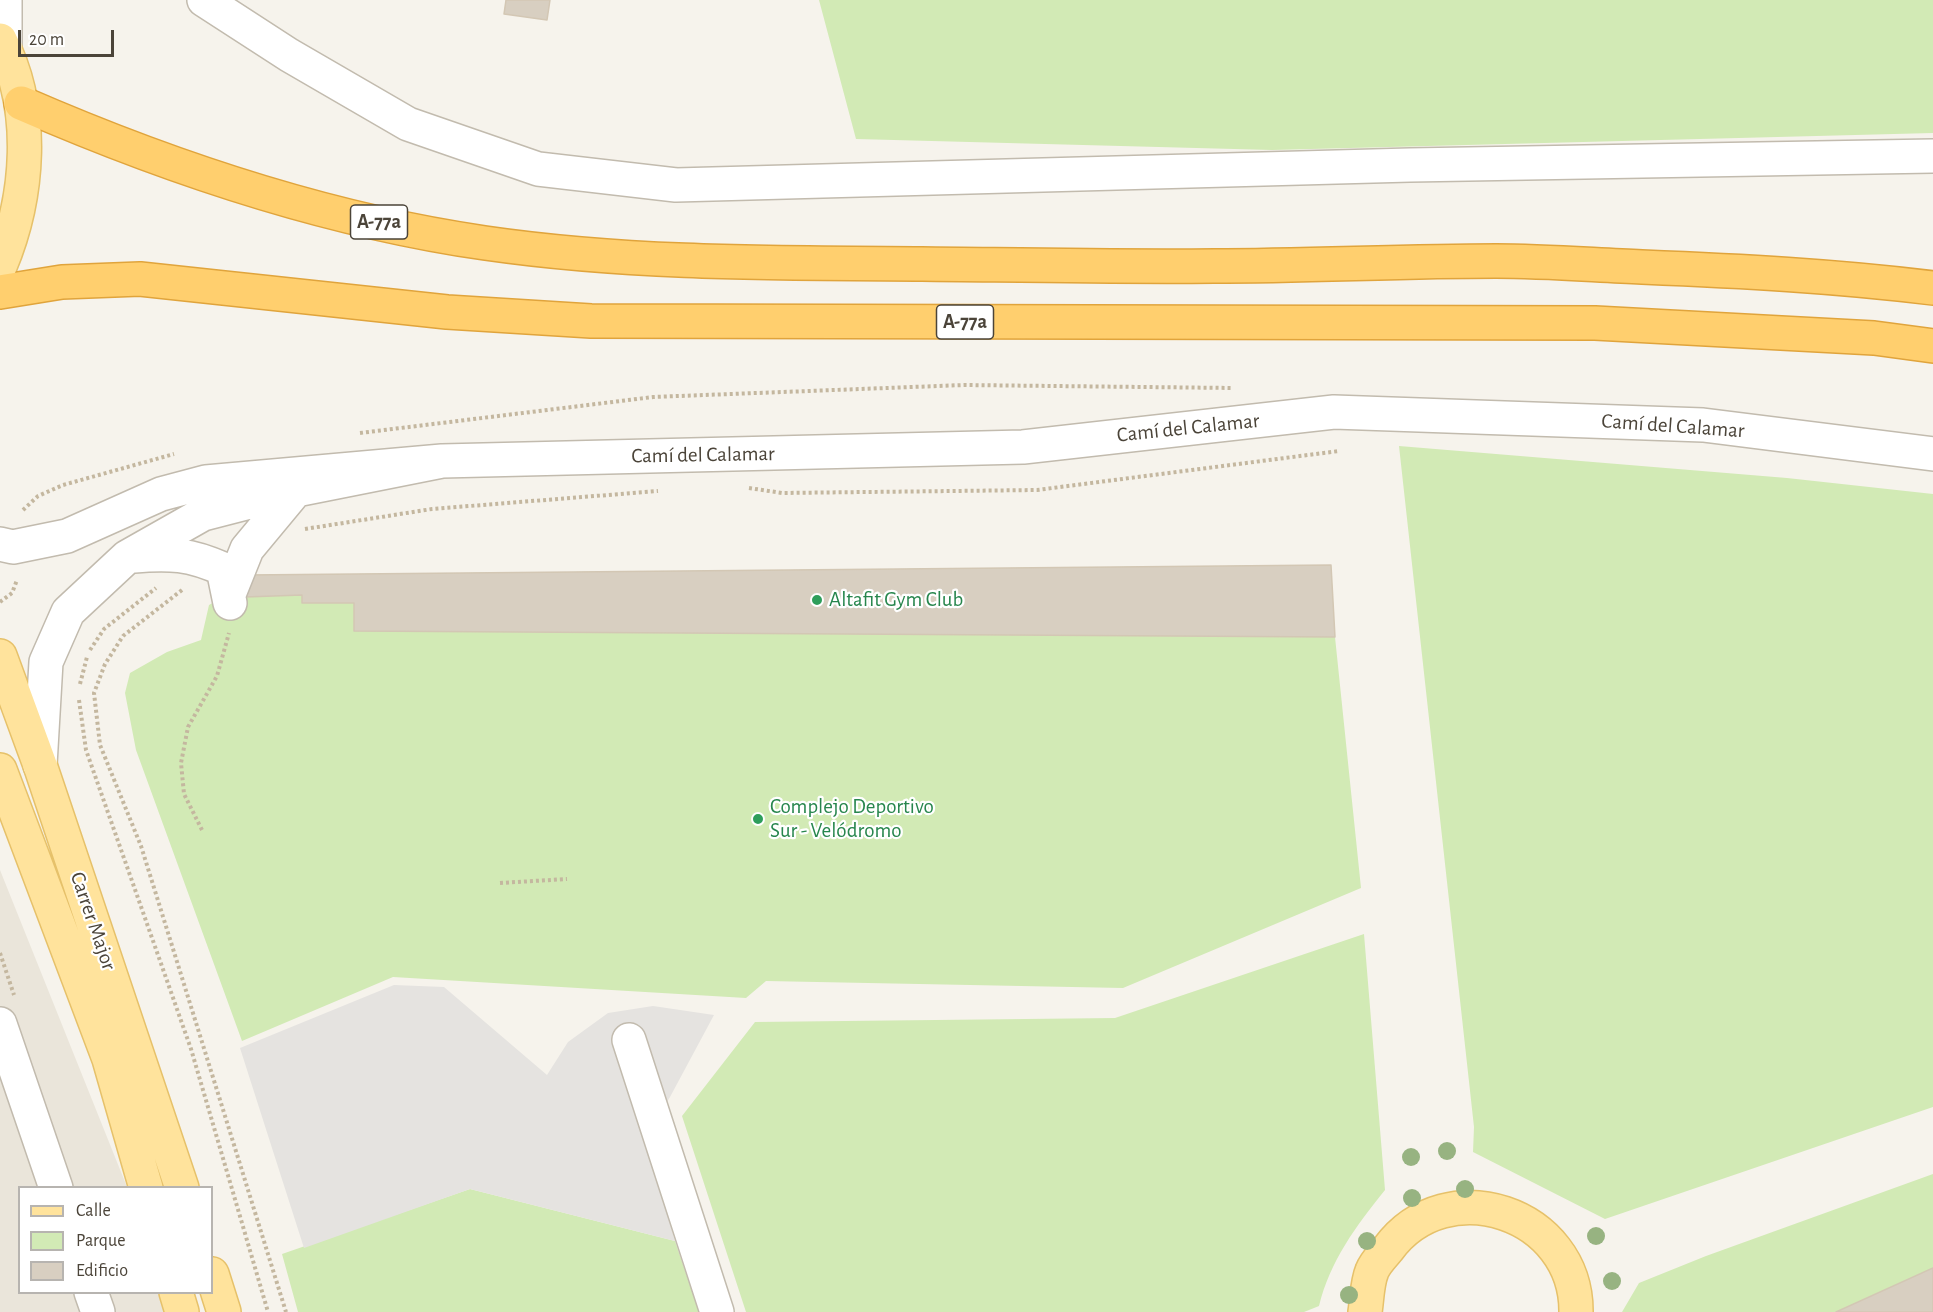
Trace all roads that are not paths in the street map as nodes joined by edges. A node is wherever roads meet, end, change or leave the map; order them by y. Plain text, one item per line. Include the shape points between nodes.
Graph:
1 (5, 0) edge
2 (204, 0) edge
3 (3, 45) edge
4 (21, 103) junction
5 (1933, 156) edge
6 (0, 266) edge
7 (1933, 288) edge
8 (0, 292) edge
9 (1933, 346) edge
10 (1933, 454) edge
11 (441, 461) junction
12 (296, 490) junction
13 (0, 544) edge
14 (127, 557) junction
15 (0, 657) edge
16 (40, 765) junction
17 (0, 770) edge
18 (0, 1024) edge
19 (629, 1040) dead end
20 (55, 1186) edge
21 (145, 1186) edge
22 (181, 1186) edge
23 (213, 1277) edge
24 (91, 1294) edge
25 (176, 1294) edge
26 (98, 1312) edge
27 (182, 1312) edge
28 (224, 1312) edge
29 (717, 1312) edge
30 (1365, 1312) edge
31 (1576, 1312) edge

1 - 3 street
2 - 5 street via 408,124 538,169 676,185 1410,165
3 - 4 main road
4 - 6 main road via 25,168 14,233
4 - 7 highway, A-77a via 80,129 281,198 483,243 572,253 684,262 845,264 1214,266 1498,261 1771,272
8 - 9 highway, A-77a via 62,282 140,279 447,312 591,321 1595,323 1874,338
10 - 11 street, Camí del Calamar via 1703,425 1334,412 1023,447
11 - 12 street
11 - 13 street via 206,482 161,494 68,536 13,547
12 - 14 street via 203,514
12 - 14 street via 247,549 227,589 200,559 171,553
14 - 16 street via 68,612 46,662
15 - 16 main road, Carrer Major
16 - 22 main road, Carrer Major
17 - 21 main road, Carrer Major via 109,1059
18 - 20 street
19 - 29 street
23 - 28 main road
24 - 26 street
25 - 27 main road
30 - 31 main road via 1372,1271 1400,1232 1443,1209 1480,1206 1514,1215 1555,1246 1571,1277

